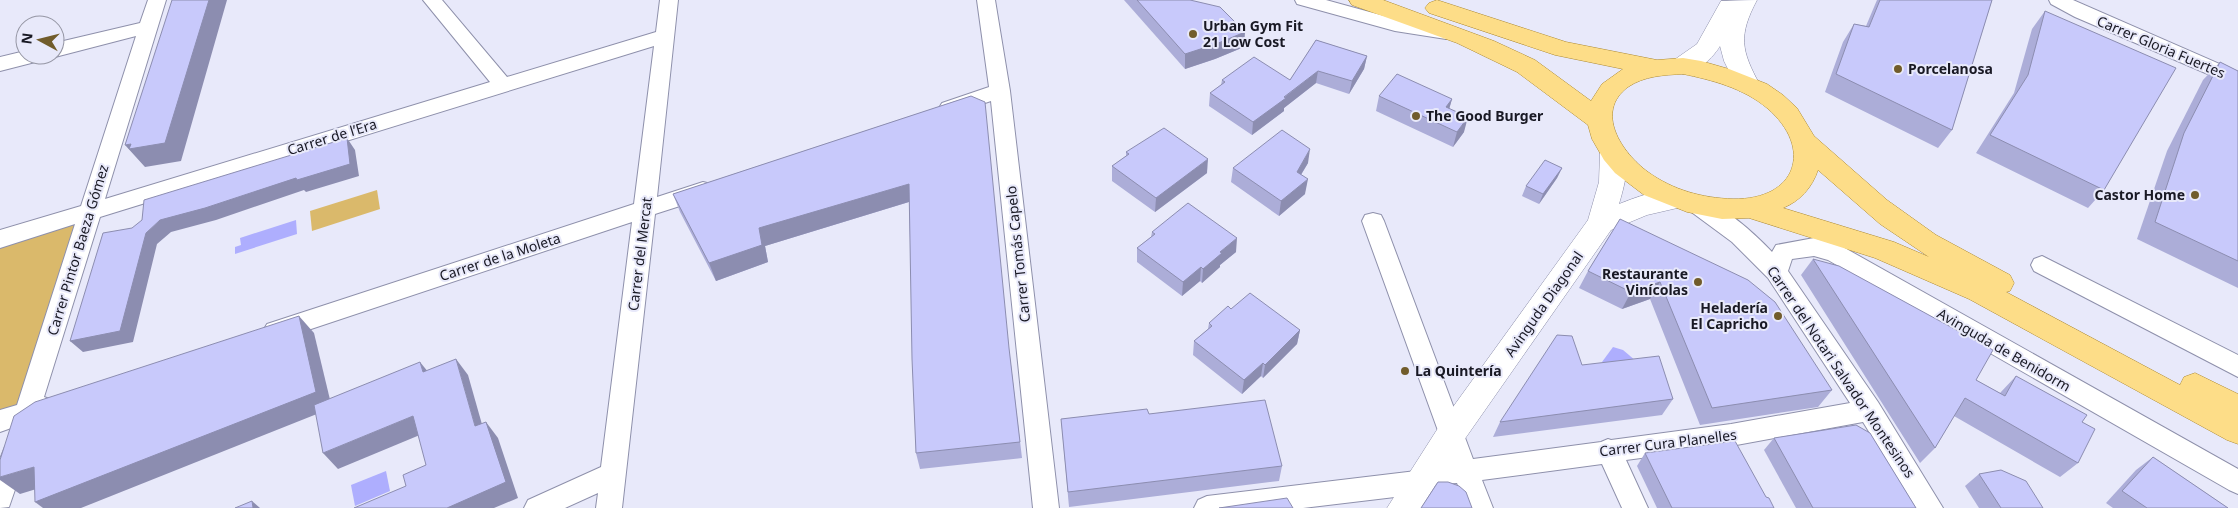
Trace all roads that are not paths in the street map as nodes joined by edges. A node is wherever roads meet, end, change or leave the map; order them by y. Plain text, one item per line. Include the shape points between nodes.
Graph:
1 (157, 0) edge
2 (432, 0) edge
3 (669, 0) edge
4 (986, 0) edge
5 (1304, 0) edge
6 (1360, 0) edge
7 (1409, 0) edge
8 (1732, 0) edge
9 (1746, 0) edge
10 (2058, 0) edge
11 (148, 27) junction
12 (665, 36) junction
13 (1462, 36) junction
14 (65, 48) edge
15 (15, 60) edge
16 (0, 64) edge
17 (1684, 66) junction
18 (1657, 67) junction
19 (2238, 80) edge
20 (503, 85) junction
21 (1748, 85) junction
22 (1000, 90) junction
23 (926, 115) edge
24 (1600, 121) junction
25 (1804, 142) junction
26 (1613, 153) junction
27 (720, 184) edge
28 (1688, 202) junction
29 (1749, 208) junction
30 (646, 209) junction
31 (90, 211) junction
32 (1373, 220) dead end
33 (1601, 223) junction
34 (0, 239) edge
35 (2042, 265) dead end
36 (1776, 272) junction
37 (252, 338) edge
38 (2238, 367) edge
39 (65, 400) edge
40 (2238, 409) edge
41 (1869, 410) junction
42 (27, 412) junction
43 (0, 421) edge
44 (2238, 431) edge
45 (1451, 434) junction
46 (1731, 435) junction
47 (1608, 450) junction
48 (1744, 459) edge
49 (1466, 471) junction
50 (614, 473) junction
51 (1424, 476) junction
52 (2238, 482) edge
53 (0, 499) edge
54 (537, 508) edge
55 (609, 508) edge
56 (1046, 508) edge
57 (1207, 508) edge
58 (1403, 508) edge
59 (1480, 508) edge
60 (1635, 508) edge
61 (1930, 508) edge

1 - 11 street, Carrer Pintor Baeza Gómez
2 - 20 street
3 - 12 street, Carrer del Mercat
4 - 22 street, Carrer Tomás Capelo
5 - 13 street via 1394,25
6 - 13 main road
7 - 18 main road via 1563,49
8 - 17 street via 1706,49
9 - 21 street via 1733,22 1730,44 1735,62
10 - 19 street, Carrer Gloria Fuertes
11 - 14 street
11 - 31 street, Carrer Pintor Baeza Gómez
12 - 20 street, Carrer de l’Era
12 - 30 street, Carrer del Mercat
13 - 24 main road via 1528,67
15 - 16 street
17 - 18 main road
17 - 21 main road via 1720,74
18 - 24 main road via 1637,72 1608,91 1601,105
20 - 31 street, Carrer de l’Era
21 - 25 main road via 1784,110
22 - 23 street
22 - 56 street, Carrer Tomás Capelo
24 - 26 main road
25 - 29 main road via 1805,172 1798,185 1769,204
25 - 40 main road via 1842,179 1904,228 1952,258
26 - 28 main road via 1640,179
26 - 33 street, Avinguda Diagonal via 1612,182
27 - 30 street, Carrer de la Moleta
28 - 29 main road via 1724,209
28 - 33 street via 1642,206
28 - 36 street, Carrer del Notari Salvador Montesinos via 1723,221
29 - 44 main road via 1884,250 1978,291
30 - 37 street, Carrer de la Moleta
30 - 50 street, Carrer del Mercat
31 - 34 street, Carrer de l’Era
31 - 42 street, Carrer Pintor Baeza Gómez
32 - 45 street
33 - 45 street, Avinguda Diagonal
35 - 38 street
36 - 41 street, Carrer del Notari Salvador Montesinos
36 - 52 street, Avinguda de Benidorm via 1784,251 1814,247 1835,254
39 - 42 street
41 - 46 street, Carrer Cura Planelles
41 - 61 street, Carrer del Notari Salvador Montesinos
42 - 43 street
42 - 53 street, Carrer Pintor Baeza Gómez
45 - 49 street
45 - 51 street, Avinguda Diagonal
46 - 47 street, Carrer Cura Planelles
46 - 48 street
47 - 49 street, Carrer Cura Planelles
47 - 60 street
49 - 51 street, Carrer Cura Planelles
49 - 59 street
50 - 54 street
50 - 55 street, Carrer del Mercat
51 - 57 street, Carrer Cura Planelles
51 - 58 street, Avinguda Diagonal

